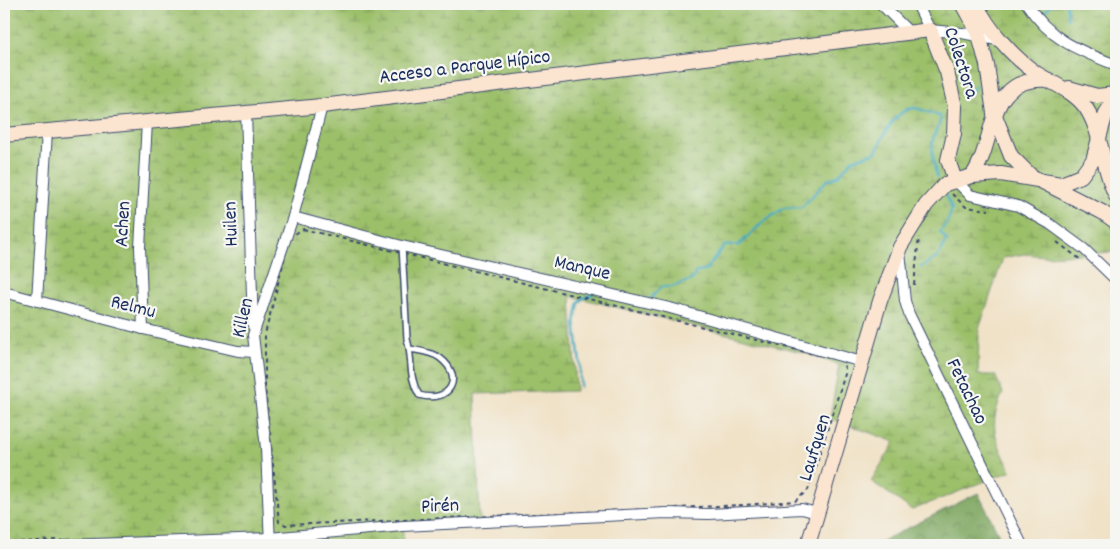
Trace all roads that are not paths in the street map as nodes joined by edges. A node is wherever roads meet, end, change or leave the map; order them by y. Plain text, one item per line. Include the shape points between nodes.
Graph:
1 (881, 4) edge
2 (917, 4) edge
3 (962, 4) edge
4 (976, 4) edge
5 (1027, 4) edge
6 (930, 30) junction
7 (910, 33) junction
8 (979, 38) junction
9 (1002, 41) junction
10 (1116, 65) edge
11 (1050, 80) junction
12 (1116, 96) edge
13 (322, 106) junction
14 (246, 112) junction
15 (994, 113) junction
16 (147, 122) junction
17 (48, 131) junction
18 (4, 135) edge
19 (1099, 144) junction
20 (972, 176) junction
21 (1044, 183) junction
22 (952, 186) junction
23 (1116, 196) edge
24 (293, 218) junction
25 (1116, 222) edge
26 (900, 247) junction
27 (402, 249) junction
28 (1112, 283) edge
29 (4, 292) edge
30 (37, 301) junction
31 (143, 329) junction
32 (253, 334) junction
33 (410, 349) junction
34 (254, 352) junction
35 (862, 362) junction
36 (817, 512) junction
37 (269, 542) edge
38 (64, 543) edge
39 (808, 545) edge
40 (1022, 545) edge

1 - 7 street
2 - 6 street, Colectora
3 - 8 street
4 - 9 street
5 - 10 street via 1056,38
6 - 7 street, Acceso a Parque Hípico
6 - 8 street
6 - 22 street, Colectora via 955,107 954,134 948,160
7 - 13 street, Acceso a Parque Hípico
8 - 9 street
8 - 15 street via 987,65
9 - 11 street via 1035,72
11 - 12 street via 1085,94
11 - 15 street via 1016,86 1007,93
11 - 19 street via 1086,108
12 - 19 street via 1106,113
13 - 14 street, Acceso a Parque Hípico
13 - 24 street, Killen
14 - 16 street, Acceso a Parque Hípico
14 - 32 street, Huilen
15 - 20 street via 982,160
15 - 21 street via 1011,156 1022,169
16 - 17 street, Acceso a Parque Hípico
16 - 31 street, Achen via 139,266
17 - 18 street, Acceso a Parque Hípico
17 - 30 street
19 - 21 street via 1082,176 1061,184
19 - 23 street
20 - 21 street via 1001,174
20 - 22 street
21 - 25 street
22 - 26 street, Laufquen via 945,184 936,192
22 - 28 street via 970,195 1018,206 1050,224 1084,249
24 - 27 street, Manque
24 - 32 street, Killen
26 - 35 street, Laufquen
26 - 40 street, Fetachao via 909,314
27 - 33 lane
27 - 35 street, Manque via 670,308
29 - 30 street, Relmu
30 - 31 street, Relmu
31 - 34 street, Relmu
32 - 34 street, Killen
33 - 33 lane via 411,378 419,395 435,396 449,391 451,376 441,359 431,353
34 - 37 street, Killen via 266,448
35 - 36 street, Laufquen
36 - 37 street, Pirén via 802,509 647,514 403,526
36 - 39 street, Laufquen
37 - 38 street, Pirén

